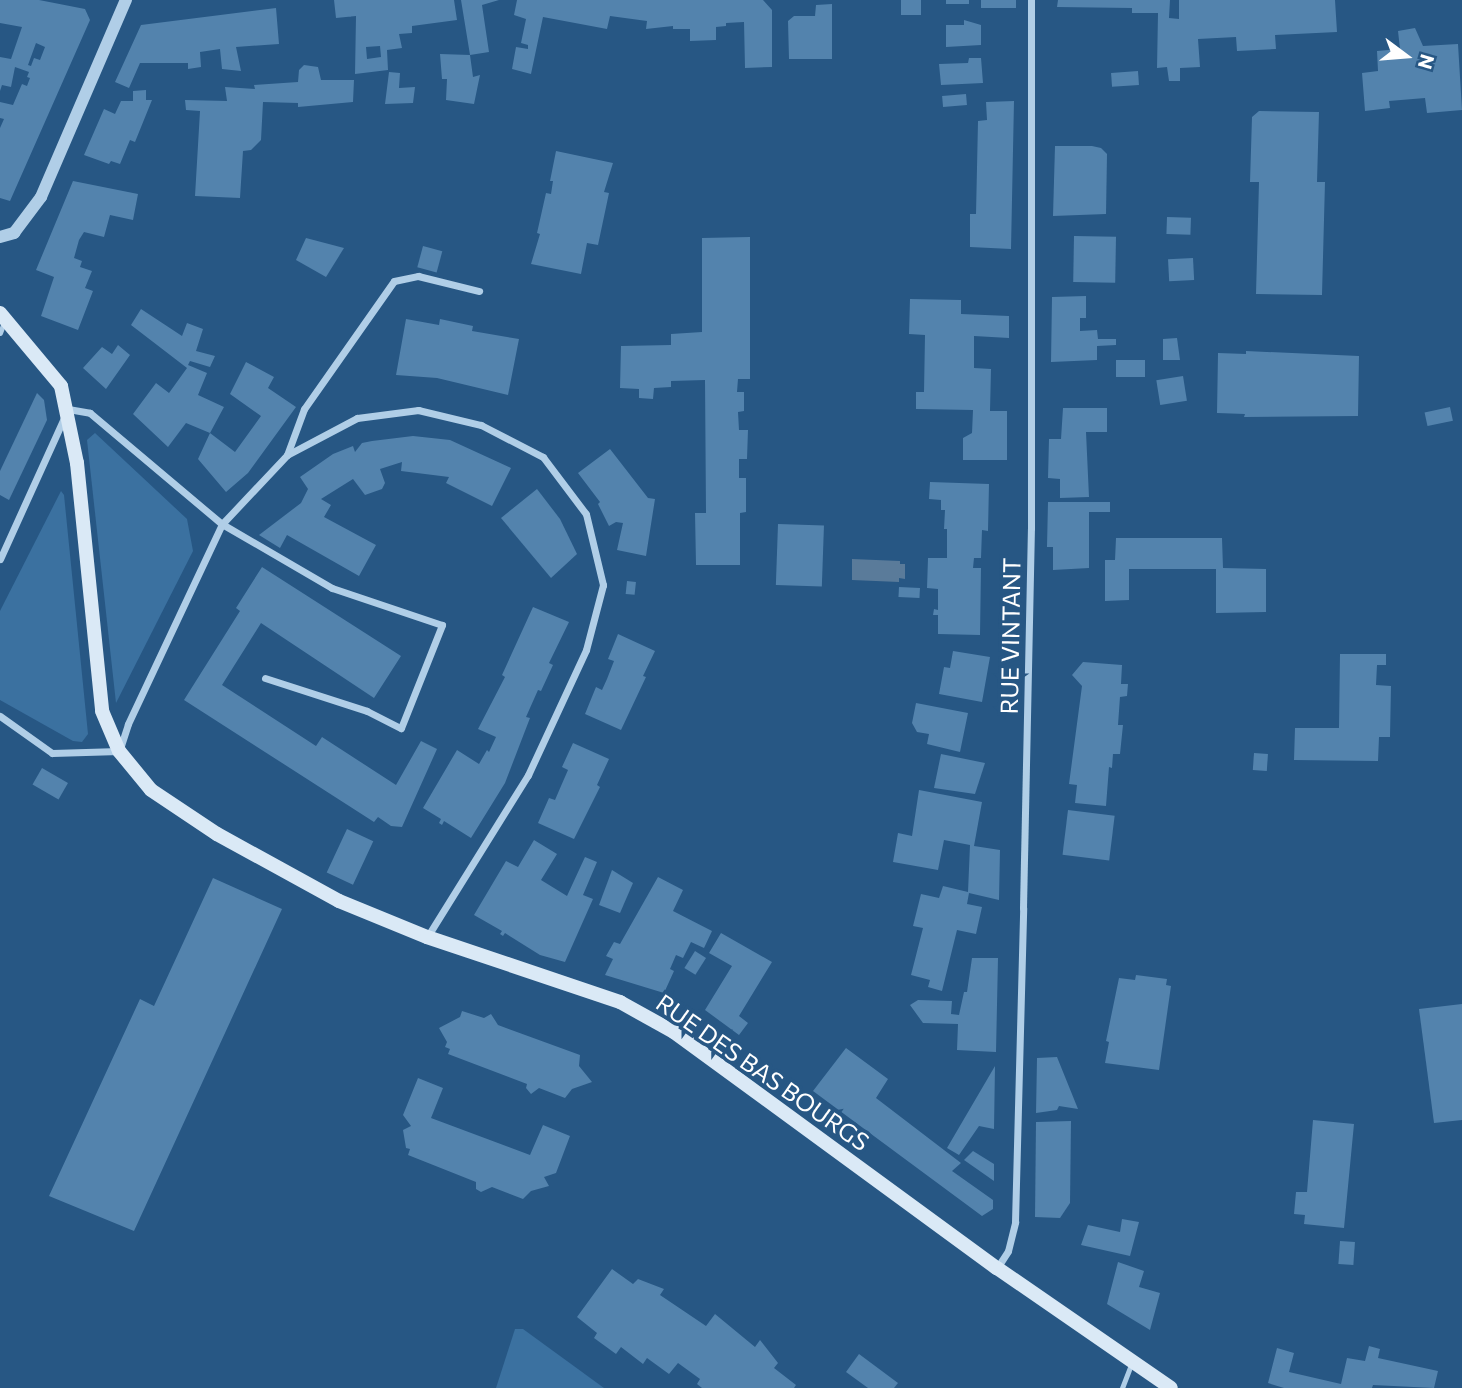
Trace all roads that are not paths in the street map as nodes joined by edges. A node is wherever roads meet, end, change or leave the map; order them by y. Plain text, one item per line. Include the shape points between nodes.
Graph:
1 (126, 0) edge
2 (1031, 0) edge
3 (0, 237) edge
4 (479, 290) dead end
5 (2, 322) edge
6 (68, 410) junction
7 (287, 456) junction
8 (222, 524) junction
9 (0, 559) edge
10 (265, 678) dead end
11 (0, 716) edge
12 (119, 751) junction
13 (427, 937) junction
14 (997, 1268) junction
15 (1132, 1362) junction
16 (1122, 1388) edge
17 (1171, 1388) edge

1 - 3 street via 41,197 14,233
2 - 14 street, RUE VINTANT via 1031,528 1015,1222 1008,1251
4 - 7 street via 418,276 394,281 304,409
5 - 6 main road, RUE DES BAS BOURGS via 61,386
6 - 8 street via 90,413
6 - 9 street
6 - 12 main road, RUE DES BAS BOURGS via 102,711
7 - 8 street
7 - 13 street via 357,418 418,410 481,425 543,457 586,514 603,585 586,650 527,775
8 - 10 street via 332,588 442,625 401,728 368,711
8 - 12 street
11 - 12 street via 52,753
12 - 13 main road, RUE DES BAS BOURGS via 151,790 183,814 339,901
13 - 14 main road, RUE DES BAS BOURGS via 620,1002 674,1032
14 - 15 main road, RUE DES BAS BOURGS
15 - 16 lane
15 - 17 main road, RUE DES BAS BOURGS

